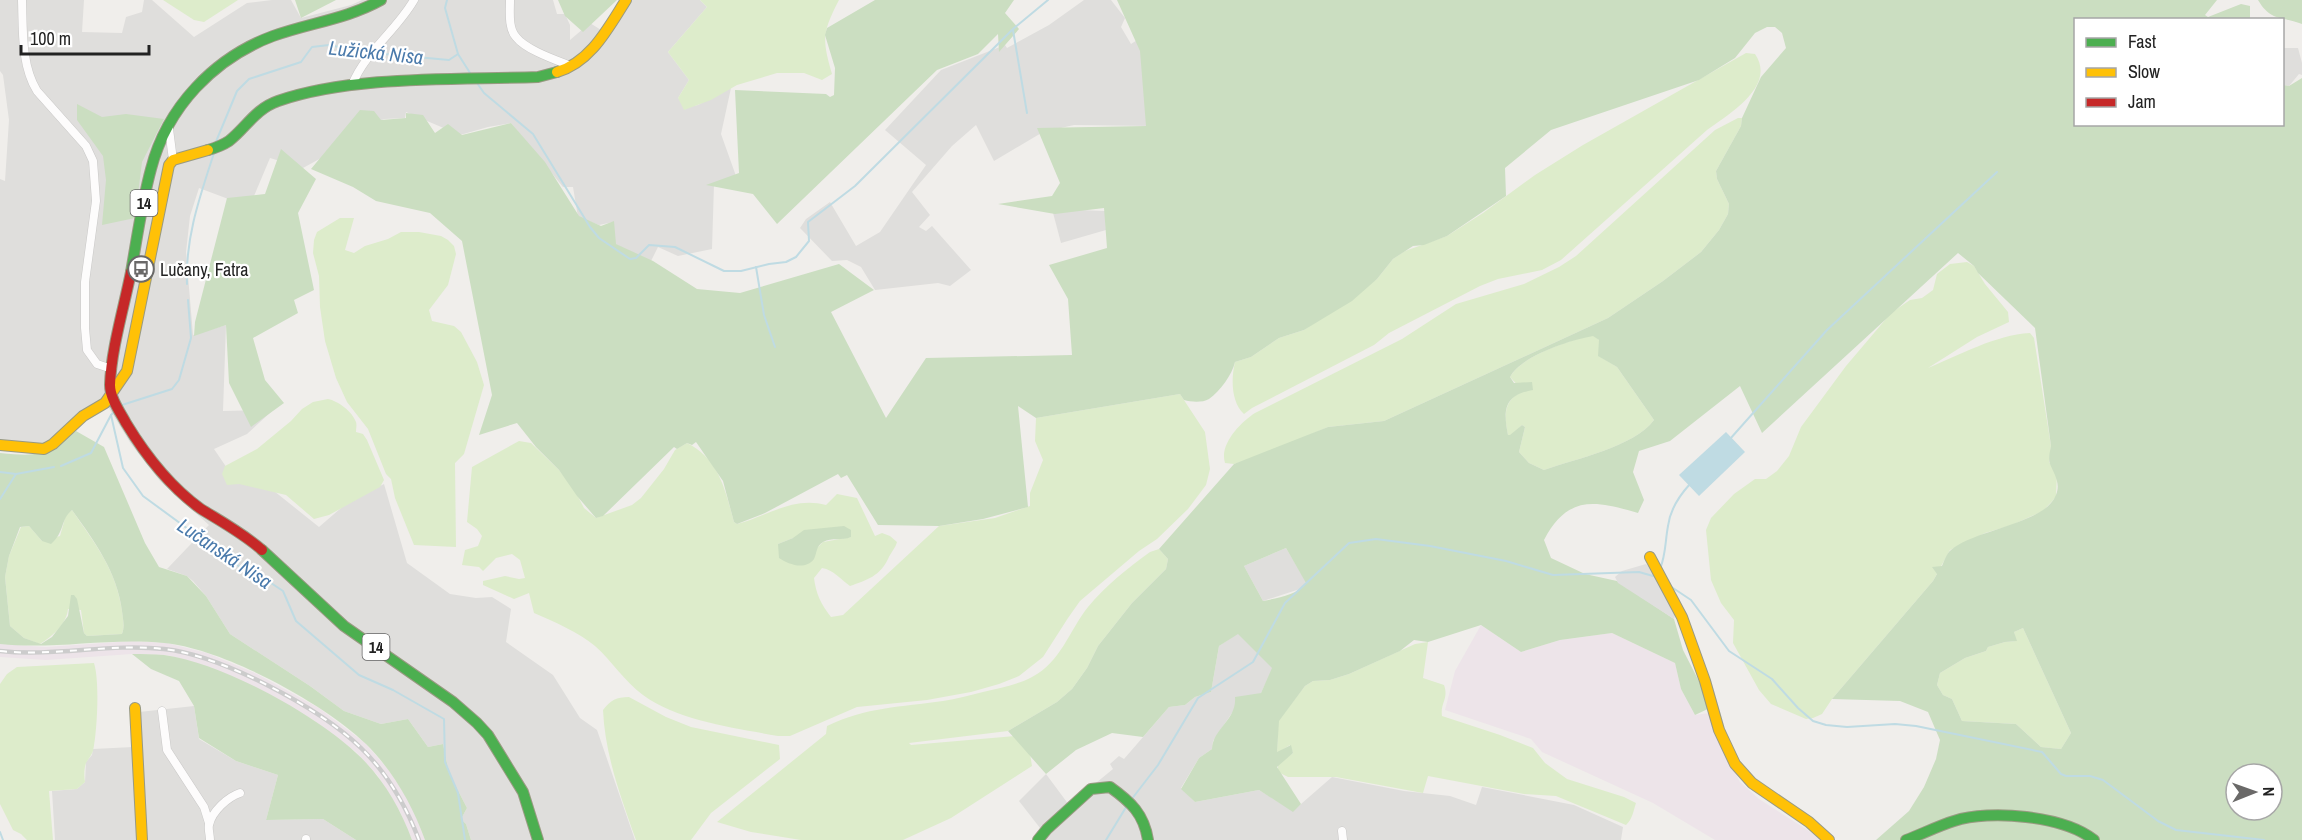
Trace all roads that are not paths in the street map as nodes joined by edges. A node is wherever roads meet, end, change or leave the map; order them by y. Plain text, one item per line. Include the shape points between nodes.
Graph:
1 (22, 0) edge
2 (381, 0) edge
3 (414, 0) edge
4 (510, 0) edge
5 (626, 0) edge
6 (571, 66) junction
7 (352, 85) junction
8 (168, 123) junction
9 (173, 160) junction
10 (125, 300) junction
11 (141, 302) junction
12 (112, 369) junction
13 (114, 401) junction
14 (0, 445) edge
15 (1650, 557) dead end
16 (135, 708) dead end
17 (162, 711) dead end
18 (240, 793) dead end
19 (209, 823) junction
20 (1342, 831) dead end
21 (142, 840) edge
22 (210, 840) edge
23 (538, 840) edge
24 (1038, 840) edge
25 (1148, 840) edge
26 (1343, 840) edge
27 (1829, 840) edge
28 (1906, 840) edge
29 (2094, 840) edge

1 - 12 street via 30,81 86,146 93,161 96,201 85,282 87,350 97,364
2 - 8 street, 14 via 359,11 280,34 239,53 197,83
3 - 7 street via 403,18 376,45
4 - 6 street via 511,27 516,37 536,51
5 - 6 street via 604,34 583,59
6 - 7 street via 537,77
7 - 9 street via 274,102 249,119 229,141
8 - 9 street
8 - 10 street, 14 via 151,168
9 - 11 street
10 - 11 street
10 - 12 street, 14
11 - 13 street via 127,371
12 - 13 street, 14
13 - 14 street via 83,416 54,444 44,448 28,450
13 - 23 street, 14 via 138,445 173,485 214,518 252,541 344,626 477,723 523,792
15 - 27 street via 1682,615 1728,753 1758,788 1812,823
16 - 21 street
17 - 19 street via 166,750 204,807
18 - 19 street via 231,796
19 - 22 street
20 - 26 street
24 - 25 street via 1091,789 1110,787 1130,800 1145,821
28 - 29 street via 1956,820 2007,815 2043,819 2084,832

